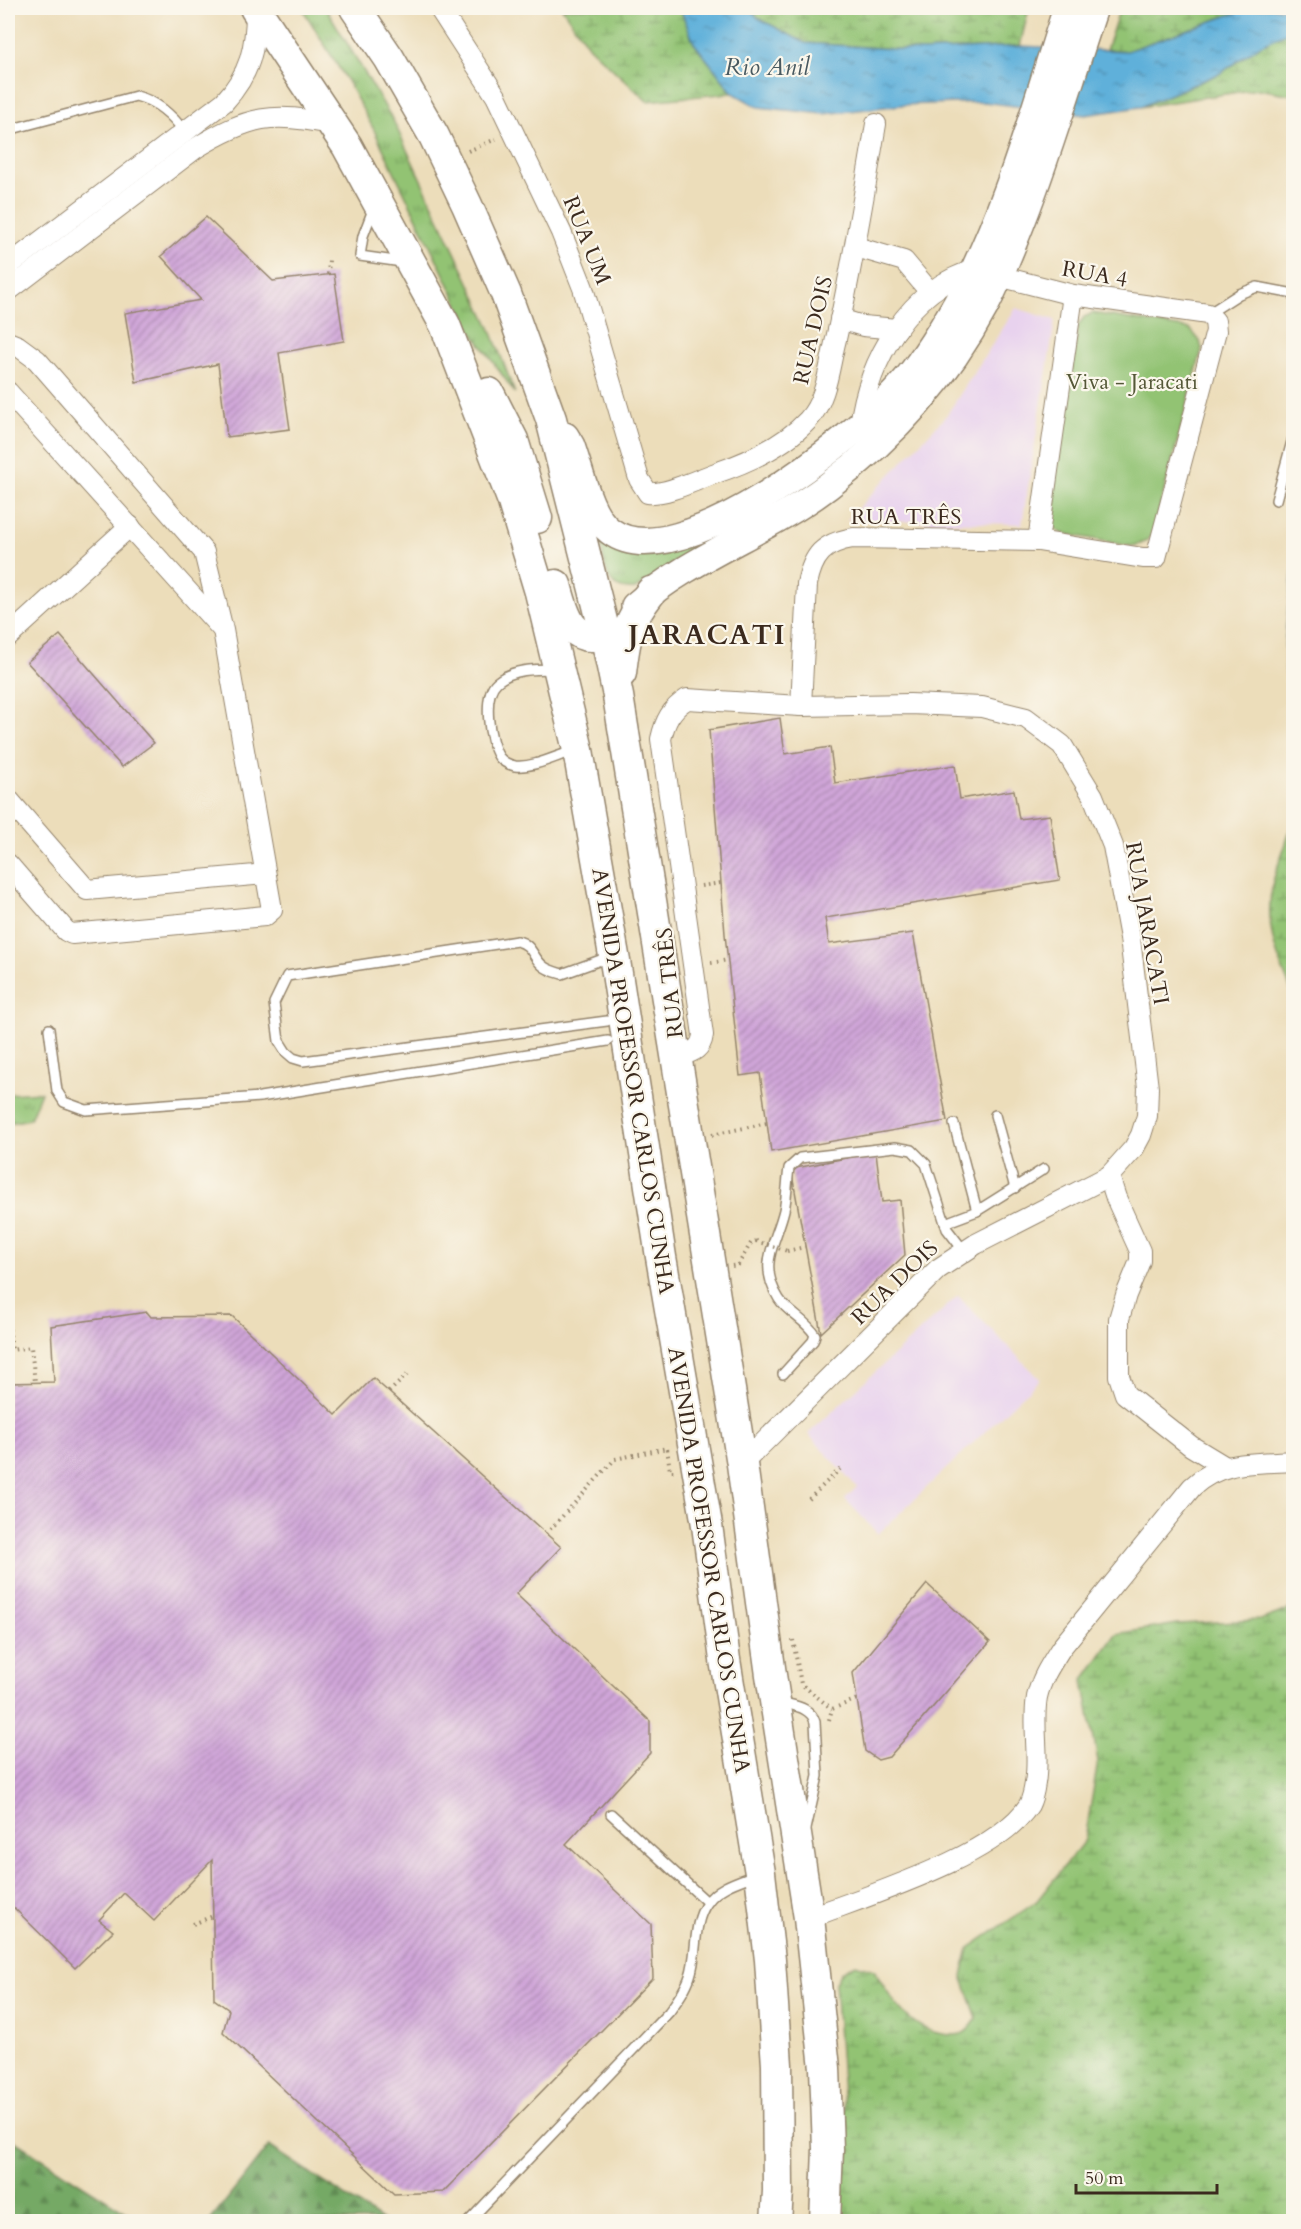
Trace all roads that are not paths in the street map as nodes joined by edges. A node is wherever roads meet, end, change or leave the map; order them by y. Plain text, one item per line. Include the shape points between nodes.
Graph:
1 (355, 8) edge
2 (439, 8) edge
3 (1067, 8) edge
4 (1094, 8) edge
5 (256, 9) edge
6 (876, 124) dead end
7 (333, 125) junction
8 (8, 130) edge
9 (185, 131) junction
10 (196, 148) junction
11 (1023, 183) junction
12 (377, 199) junction
13 (856, 248) junction
14 (413, 264) junction
15 (8, 266) edge
16 (987, 273) junction
17 (8, 291) edge
18 (930, 292) junction
19 (1293, 294) edge
20 (1073, 295) junction
21 (1208, 314) junction
22 (840, 319) junction
23 (445, 325) junction
24 (897, 329) junction
25 (8, 342) edge
26 (8, 392) edge
27 (551, 419) junction
28 (860, 426) junction
29 (1293, 434) edge
30 (663, 492) joint
31 (1276, 500) dead end
32 (130, 526) junction
33 (1038, 541) junction
34 (651, 592) junction
35 (223, 630) junction
36 (605, 633) junction
37 (8, 637) edge
38 (559, 669) junction
39 (618, 696) junction
40 (801, 706) junction
41 (664, 723) joint
42 (578, 750) junction
43 (8, 799) edge
44 (677, 855) junction
45 (645, 861) junction
46 (8, 864) edge
47 (265, 874) junction
48 (614, 956) junction
49 (607, 1021) dead end
50 (49, 1029) dead end
51 (608, 1041) dead end
52 (677, 1057) junction
53 (995, 1115) dead end
54 (954, 1124) dead end
55 (1044, 1169) dead end
56 (1109, 1176) junction
57 (1015, 1188) junction
58 (976, 1211) junction
59 (945, 1223) junction
60 (964, 1251) junction
61 (783, 1374) dead end
62 (1293, 1461) edge
63 (742, 1464) junction
64 (1224, 1466) junction
65 (611, 1814) dead end
66 (760, 1873) junction
67 (707, 1902) junction
68 (809, 1918) junction
69 (468, 2222) edge
70 (776, 2222) edge
71 (825, 2222) edge

1 - 27 main road, AVENIDA PROFESSOR CARLOS CUNHA via 434,136 467,205 506,294
2 - 30 street, RUA UM via 496,96 561,232 583,288 639,479 648,493
3 - 11 main road
4 - 11 main road
5 - 7 main road, AVENIDA PROFESSOR CARLOS CUNHA
5 - 9 street via 252,53 238,87
6 - 13 street, RUA DOIS
7 - 10 street via 299,118 265,118 240,124
7 - 12 main road, AVENIDA PROFESSOR CARLOS CUNHA
8 - 9 lane via 136,96 163,109
9 - 10 lane
9 - 15 street
10 - 17 street
11 - 16 main road
12 - 14 main road, AVENIDA PROFESSOR CARLOS CUNHA
12 - 14 lane via 360,256
13 - 18 street via 904,261
13 - 22 street, RUA DOIS
14 - 23 main road, AVENIDA PROFESSOR CARLOS CUNHA
16 - 18 street via 960,274
16 - 20 street, RUA 4
16 - 28 main road via 956,304 900,387
16 - 34 main road via 978,317 939,376 888,434 825,488 783,516
18 - 24 street
19 - 21 lane via 1257,287
20 - 21 street, RUA 4
20 - 33 street
21 - 33 street, RUA TRÊS via 1215,321 1216,331 1158,553 1152,559
22 - 24 street
22 - 30 street, RUA DOIS via 822,397 807,421 755,457
23 - 36 main road via 513,440 566,619 583,636
23 - 38 main road, AVENIDA PROFESSOR CARLOS CUNHA via 512,499
24 - 28 street via 868,384
25 - 35 street via 37,360 201,546
26 - 32 street
27 - 28 main road via 571,446 596,516 621,538 646,542 678,537 738,511 834,448
27 - 36 main road, AVENIDA PROFESSOR CARLOS CUNHA
29 - 31 lane
32 - 35 street
32 - 37 street
33 - 40 street, RUA TRÊS via 853,538 828,544 814,561 807,584
34 - 36 main road
34 - 39 main road via 627,632
35 - 47 street
36 - 39 main road, AVENIDA PROFESSOR CARLOS CUNHA
38 - 42 main road, AVENIDA PROFESSOR CARLOS CUNHA
38 - 42 lane via 520,671 497,682 488,703 494,743 500,757 513,766
39 - 45 main road, AVENIDA PROFESSOR CARLOS CUNHA
40 - 41 street, RUA JARACATI via 687,699 677,705
40 - 56 street, RUA JARACATI via 982,707 1026,718 1062,745 1093,796 1113,846 1144,1049 1147,1116 1134,1148
41 - 44 street, RUA TRÊS via 661,739
42 - 48 main road, AVENIDA PROFESSOR CARLOS CUNHA
43 - 47 street via 87,890
44 - 45 street
44 - 52 street, RUA TRÊS via 703,1035 696,1051
45 - 52 main road, AVENIDA PROFESSOR CARLOS CUNHA
46 - 47 street via 66,931 74,935 265,916 272,907
48 - 49 lane via 562,974 543,966 531,947 517,941 287,976 274,1003 279,1041 293,1058 303,1061
48 - 66 main road, AVENIDA PROFESSOR CARLOS CUNHA
50 - 51 lane via 57,1091 64,1102 86,1110 260,1097
52 - 63 main road, AVENIDA PROFESSOR CARLOS CUNHA
53 - 57 lane
54 - 58 lane
55 - 57 lane
56 - 60 street, RUA DOIS
56 - 64 street via 1140,1251 1140,1262 1119,1319 1119,1376 1125,1394 1191,1446
57 - 58 lane
58 - 59 lane
59 - 60 lane
59 - 61 lane via 926,1164 912,1150 895,1147 800,1158 794,1163 789,1168 784,1209 768,1266 781,1302 815,1335
60 - 63 street, RUA DOIS via 938,1269
62 - 64 street
63 - 68 main road, AVENIDA PROFESSOR CARLOS CUNHA
64 - 68 street via 1209,1472 1192,1487 1061,1648 1045,1674 1037,1697 1035,1782 1030,1803 1019,1818 986,1844 923,1874
65 - 67 lane
66 - 67 lane via 727,1886
66 - 70 main road, AVENIDA PROFESSOR CARLOS CUNHA via 777,2065
67 - 69 lane via 699,1922 690,1975 669,2012
68 - 71 main road, AVENIDA PROFESSOR CARLOS CUNHA via 825,2068

